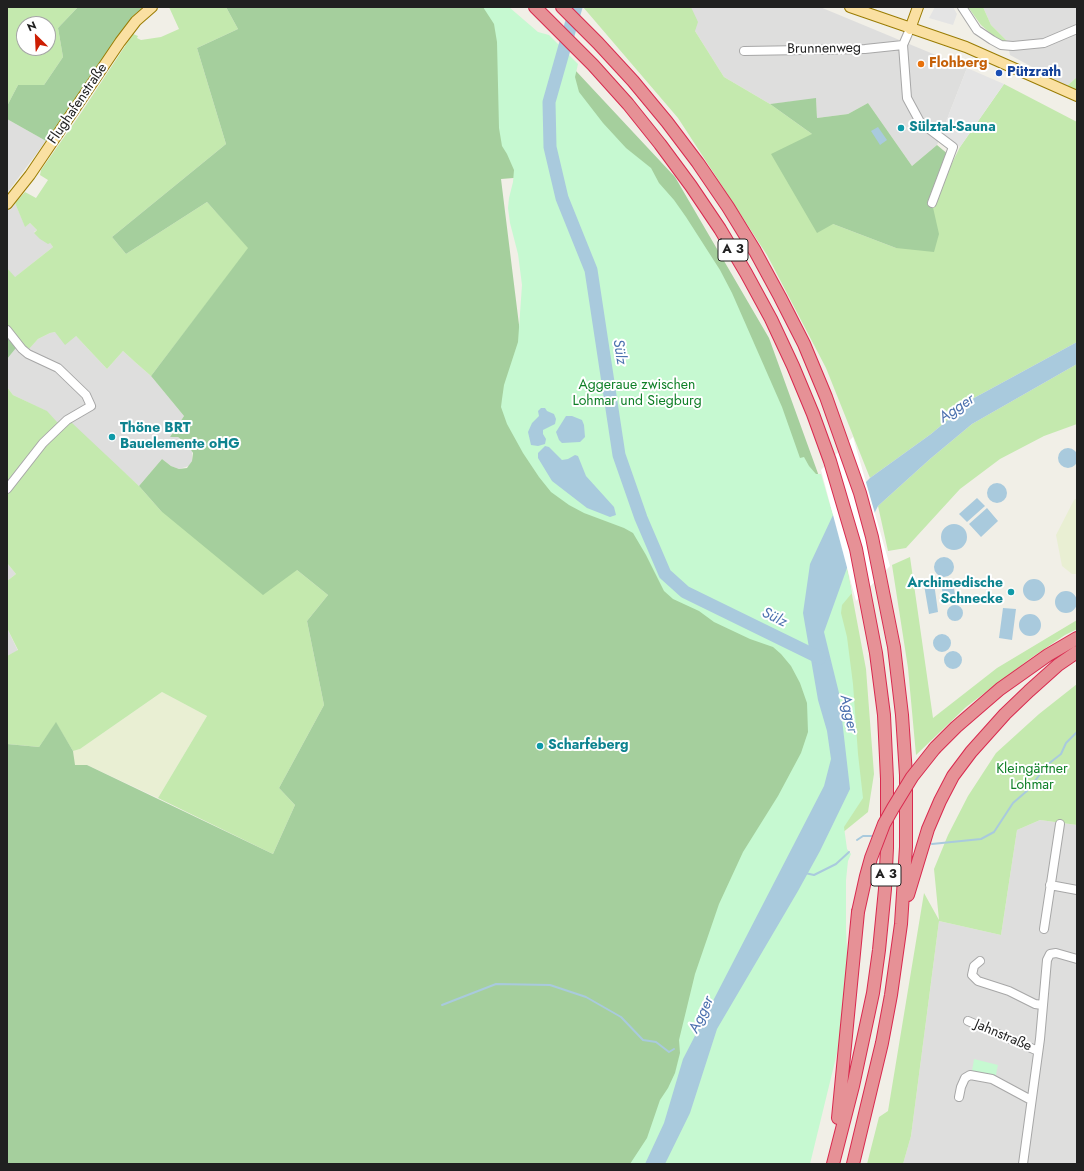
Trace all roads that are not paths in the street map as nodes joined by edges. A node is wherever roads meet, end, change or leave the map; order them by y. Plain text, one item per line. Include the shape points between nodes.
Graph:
1 (152, 7) edge
2 (562, 7) edge
3 (850, 7) edge
4 (918, 7) edge
5 (962, 7) edge
6 (536, 9) edge
7 (910, 28) junction
8 (1077, 29) edge
9 (903, 45) junction
10 (744, 51) dead end
11 (1077, 96) edge
12 (932, 203) dead end
13 (7, 204) edge
14 (7, 330) edge
15 (7, 489) edge
16 (1077, 638) edge
17 (1077, 652) edge
18 (1060, 824) dead end
19 (1050, 885) junction
20 (1077, 890) edge
21 (901, 924) junction
22 (1044, 929) dead end
23 (1077, 959) edge
24 (980, 961) dead end
25 (1042, 1005) junction
26 (968, 1021) dead end
27 (1038, 1050) junction
28 (959, 1097) dead end
29 (1031, 1100) junction
30 (834, 1160) edge
31 (853, 1164) edge
32 (1023, 1164) edge

1 - 13 main road, Flughafenstraße via 128,32 30,175
2 - 21 highway, A 3 via 633,81 667,122 698,163 743,232 804,344 845,446 872,537 894,647 902,715 906,847
3 - 7 main road
4 - 7 main road
5 - 8 street via 977,30 1001,45 1044,43
6 - 30 highway, A 3 via 628,104 691,186 720,229 780,339 813,414 854,542 876,653 884,715 887,779 886,875 873,993
7 - 9 street
7 - 11 main road via 966,48
9 - 10 street, Brunnenweg via 865,48 756,48
9 - 12 street via 907,98 920,122 953,147
14 - 15 street via 28,354 58,368 86,395 91,406 67,420 43,443
16 - 30 highway, bridge via 1000,689 956,727 912,777 884,824 866,876 858,912
17 - 21 highway via 1046,676 1005,714 953,776 928,828
18 - 19 street
19 - 20 street
19 - 22 street
21 - 31 highway, A 3 via 883,1036
23 - 25 street, Jahnstraße via 1056,953 1050,954 1047,960
24 - 25 street via 974,966 972,974 978,981
25 - 27 street, Jahnstraße
26 - 27 street, Jahnstraße
27 - 29 street, Jahnstraße
28 - 29 street via 965,1078 970,1075 992,1079
29 - 32 street, Jahnstraße

